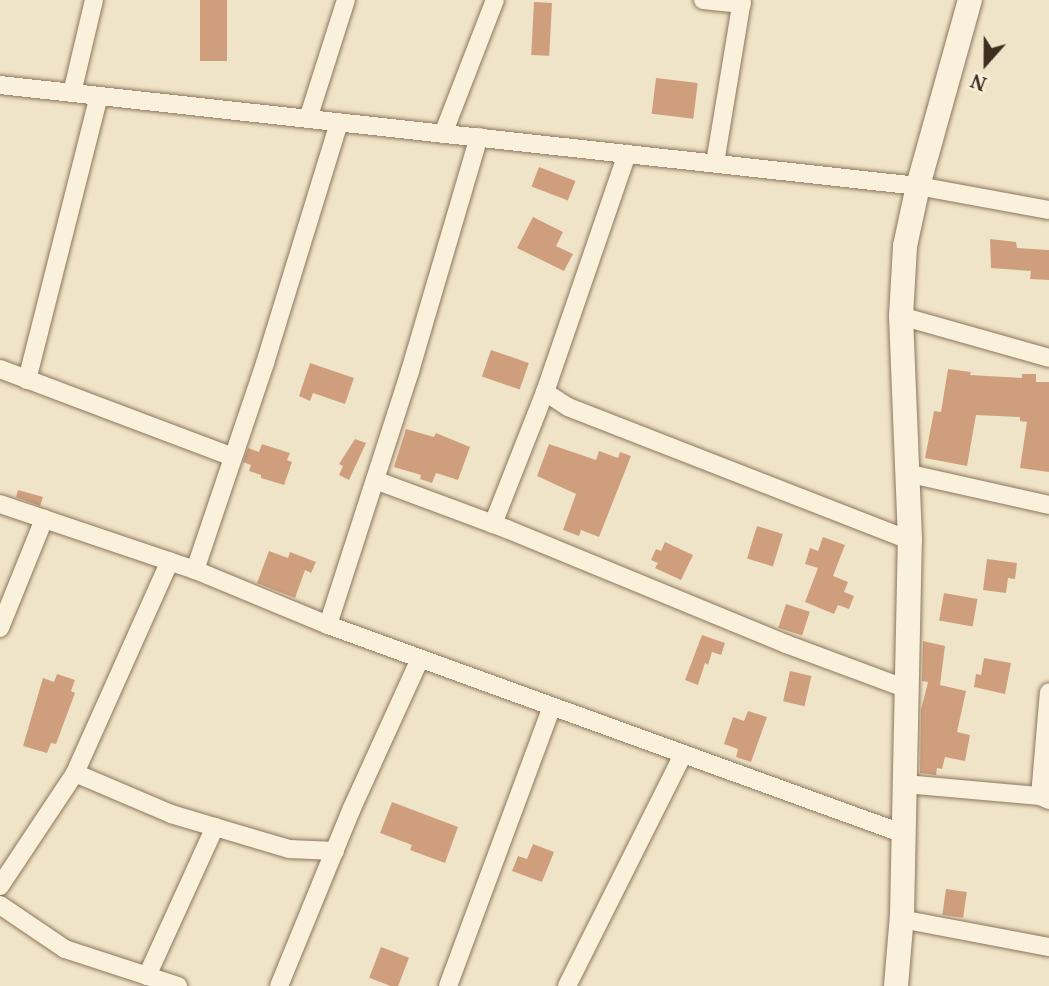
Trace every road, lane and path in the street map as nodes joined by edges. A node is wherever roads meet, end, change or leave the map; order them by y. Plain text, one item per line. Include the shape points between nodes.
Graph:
1 (94, 0) edge
2 (346, 0) edge
3 (495, 0) edge
4 (703, 0) edge
5 (970, 0) edge
6 (742, 2) edge
7 (0, 85) edge
8 (72, 93) junction
9 (99, 96) junction
10 (308, 119) junction
11 (338, 122) junction
12 (443, 134) junction
13 (479, 137) junction
14 (627, 154) junction
15 (715, 163) junction
16 (918, 186) junction
17 (1049, 210) edge
18 (901, 316) junction
19 (1049, 358) edge
20 (0, 369) edge
21 (27, 380) junction
22 (545, 392) junction
23 (233, 457) junction
24 (906, 473) junction
25 (375, 480) junction
26 (0, 504) edge
27 (1049, 505) edge
28 (44, 519) junction
29 (494, 524) junction
30 (910, 540) junction
31 (170, 561) junction
32 (195, 570) junction
33 (328, 625) junction
34 (0, 628) edge
35 (420, 659) junction
36 (907, 689) junction
37 (1049, 692) edge
38 (552, 707) junction
39 (683, 754) junction
40 (75, 772) junction
41 (905, 784) junction
42 (1044, 798) edge
43 (215, 827) junction
44 (904, 834) junction
45 (335, 851) junction
46 (0, 886) edge
47 (0, 905) edge
48 (901, 919) junction
49 (1049, 947) edge
50 (161, 982) edge
51 (279, 986) edge
52 (448, 986) edge
53 (567, 986) edge
54 (896, 986) edge

1 - 8 street
2 - 10 street
3 - 12 street
4 - 6 street
5 - 16 street
6 - 15 street
7 - 8 street
8 - 9 street
9 - 10 street
9 - 21 street
10 - 11 street
11 - 12 street
11 - 23 street
12 - 13 street
13 - 14 street
13 - 25 street
14 - 15 street
14 - 22 street
15 - 16 street
16 - 17 street
16 - 18 street via 905,246
18 - 19 street
18 - 24 street
20 - 21 street
21 - 23 street
22 - 29 street
22 - 30 street via 568,407
23 - 32 street
24 - 27 street
24 - 30 street
25 - 29 street
25 - 33 street
26 - 28 street
28 - 31 street
28 - 34 street
29 - 36 street via 786,645
30 - 36 street
31 - 32 street
31 - 40 street
32 - 33 street
33 - 35 street
35 - 38 street
35 - 45 street
36 - 41 street
37 - 42 street
38 - 39 street
38 - 52 street
39 - 44 street
39 - 53 street
40 - 43 street via 171,814
40 - 46 street
41 - 42 street
41 - 44 street
43 - 45 street via 289,849
43 - 50 street
44 - 48 street
45 - 51 street
47 - 50 street via 65,949
48 - 49 street
48 - 54 street

